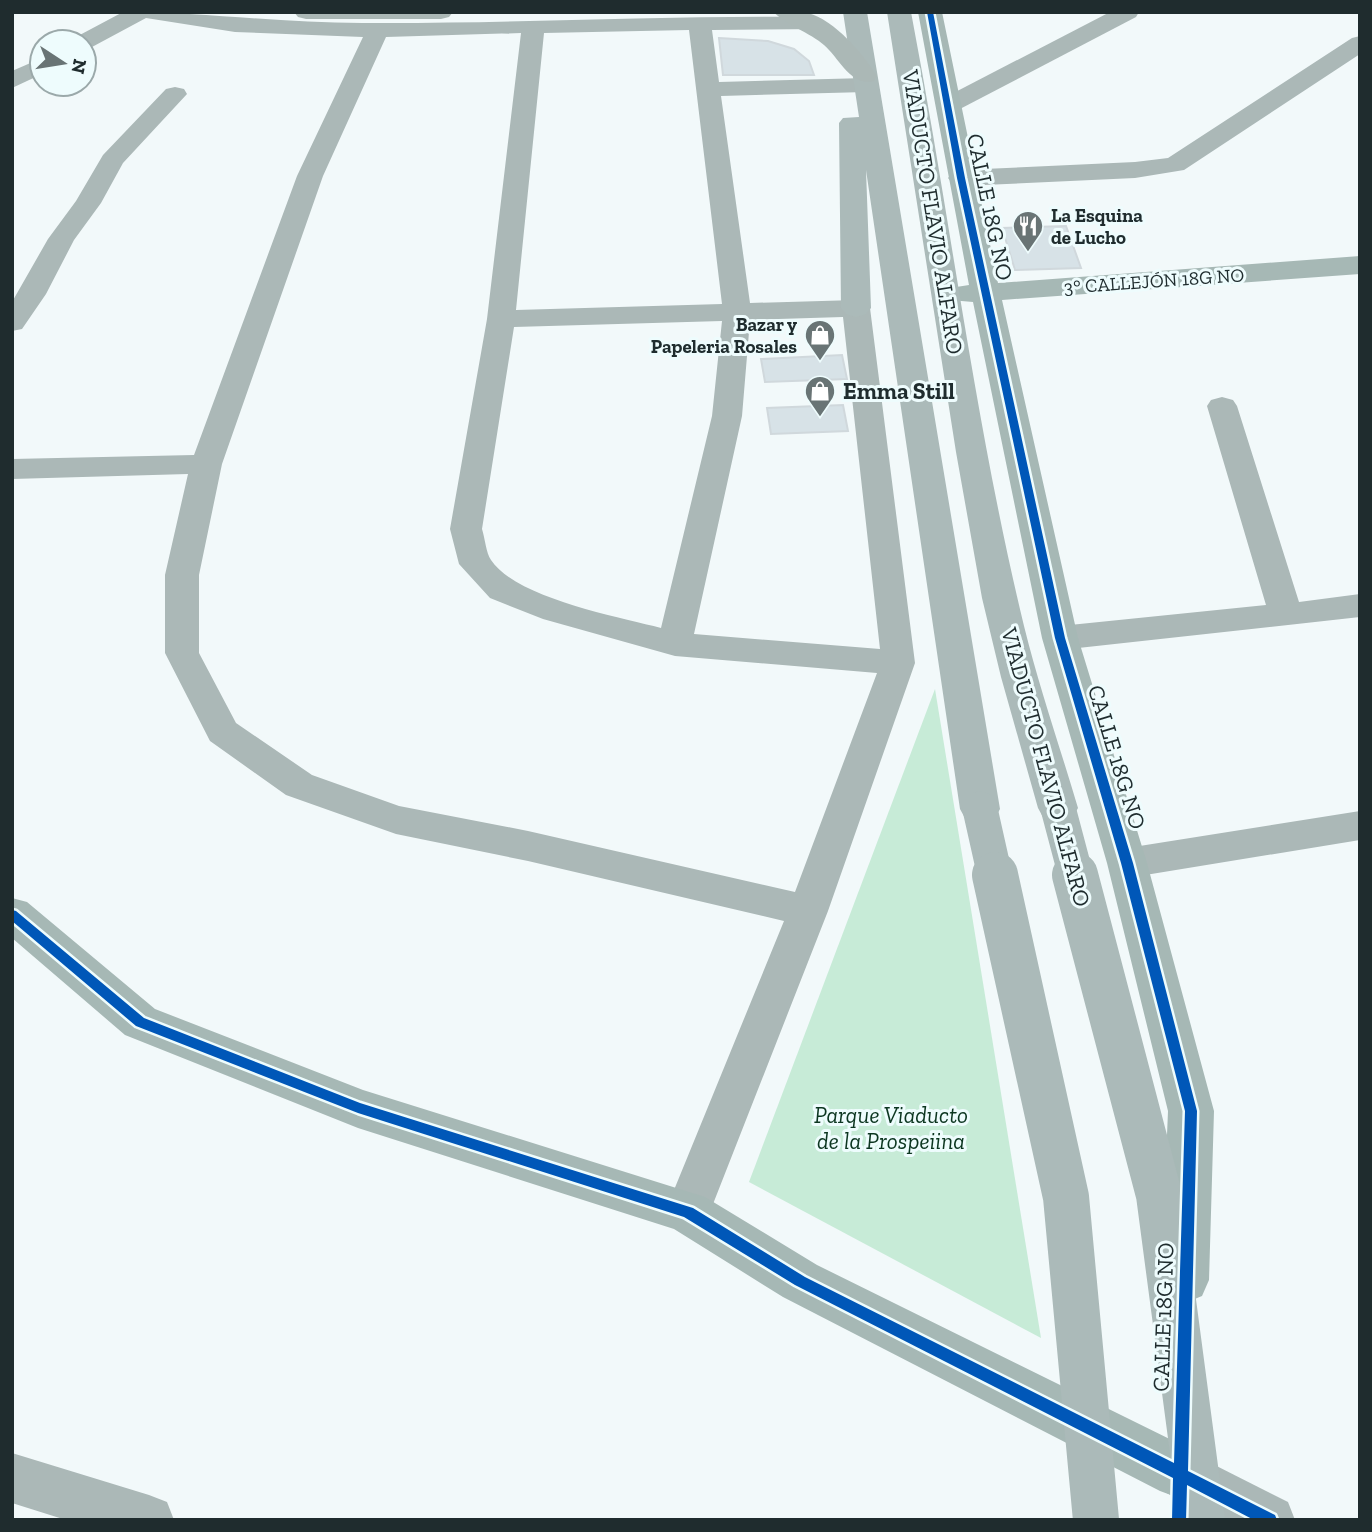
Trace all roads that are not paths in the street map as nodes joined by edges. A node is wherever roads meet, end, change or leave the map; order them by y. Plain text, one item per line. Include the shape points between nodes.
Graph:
1 (139, 12) edge
2 (149, 12) edge
3 (306, 12) edge
4 (441, 12) edge
5 (786, 12) edge
6 (855, 12) edge
7 (899, 12) edge
8 (930, 12) edge
9 (1128, 12) edge
10 (699, 22) junction
11 (814, 24) junction
12 (533, 26) junction
13 (377, 31) junction
14 (98, 35) edge
15 (1360, 43) edge
16 (28, 73) edge
17 (12, 82) edge
18 (866, 85) junction
19 (709, 89) junction
20 (175, 94) dead end
21 (948, 105) junction
22 (961, 178) junction
23 (1360, 265) edge
24 (986, 293) junction
25 (947, 295) junction
26 (856, 308) junction
27 (737, 310) junction
28 (501, 319) junction
29 (12, 323) edge
30 (1222, 406) dead end
31 (206, 464) junction
32 (12, 469) edge
33 (1360, 605) edge
34 (1286, 615) junction
35 (1060, 638) junction
36 (675, 644) junction
37 (898, 663) junction
38 (1360, 825) edge
39 (1127, 863) junction
40 (808, 911) junction
41 (12, 914) edge
42 (688, 1212) junction
43 (12, 1478) edge
44 (1179, 1496) edge
45 (149, 1520) edge
46 (1096, 1520) edge
47 (1202, 1520) edge
48 (1270, 1520) edge

1 - 14 street
2 - 13 street via 235,26
3 - 4 highway
5 - 11 highway
6 - 18 main road, VIADUCTO FLAVIO ALFARO
7 - 25 main road, VIADUCTO FLAVIO ALFARO
8 - 21 street, CALLE 18G NO
9 - 21 street
10 - 11 street
10 - 12 street
10 - 19 street
11 - 18 highway via 829,34
12 - 13 street
12 - 28 street
13 - 31 street via 310,176
15 - 22 street via 1175,165
16 - 17 street
18 - 19 street
18 - 26 main road via 851,109
18 - 46 main road, VIADUCTO FLAVIO ALFARO, bridge via 980,809 1066,1197
19 - 27 street
20 - 29 street via 112,160
21 - 22 street, CALLE 18G NO
22 - 24 street, CALLE 18G NO
23 - 24 street, 3° CALLEJÓN 18G NO
24 - 25 street, 3° CALLEJÓN 18G NO
24 - 35 street, CALLE 18G NO
25 - 47 main road, VIADUCTO FLAVIO ALFARO, bridge via 1000,601 1159,1195
26 - 27 street
26 - 37 street
27 - 28 street
27 - 36 street via 727,416
28 - 36 street via 466,528 475,564 502,590 555,611
30 - 34 street
31 - 32 street
31 - 40 street via 182,575 182,653 223,732 299,785 396,820
33 - 34 street
34 - 35 street
35 - 39 street, CALLE 18G NO
36 - 37 street
37 - 40 street
38 - 39 street
39 - 44 street, CALLE 18G NO via 1191,1111
40 - 42 street
41 - 42 street via 140,1022 358,1108
42 - 44 street via 800,1281
43 - 45 street
44 - 48 street

